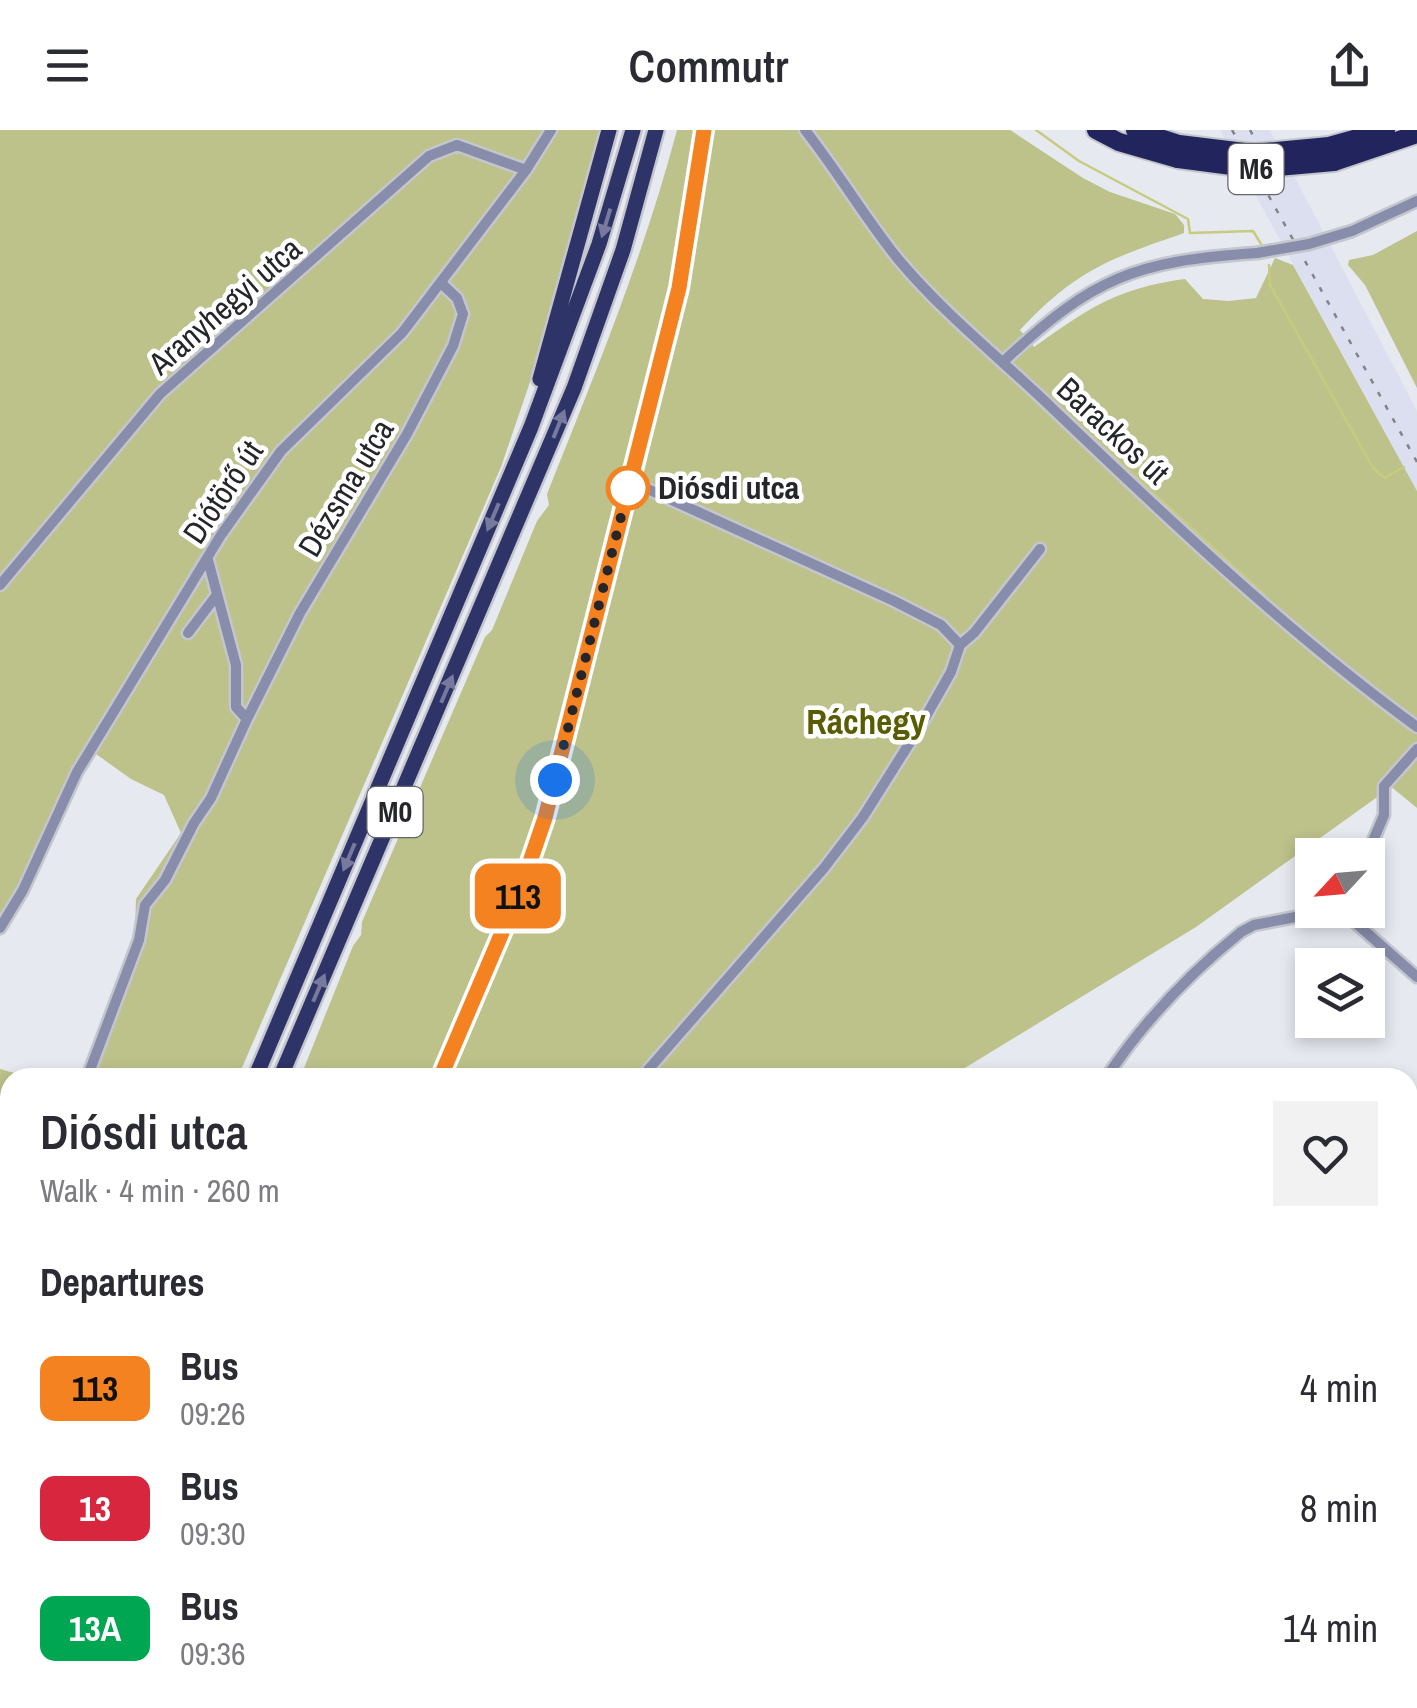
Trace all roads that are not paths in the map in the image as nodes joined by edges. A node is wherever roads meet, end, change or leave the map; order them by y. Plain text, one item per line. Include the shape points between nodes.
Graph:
1 (552, 130) edge
2 (610, 130) edge
3 (633, 130) edge
4 (656, 130) edge
5 (704, 130) edge
6 (1096, 130) edge
7 (1135, 130) edge
8 (1386, 130) edge
9 (807, 132) edge
10 (1417, 134) edge
11 (1178, 151) junction
12 (1332, 154) junction
13 (526, 170) junction
14 (1417, 202) edge
15 (441, 283) junction
16 (1003, 362) junction
17 (531, 427) junction
18 (630, 481) junction
19 (1040, 549) dead end
20 (208, 560) junction
21 (0, 585) edge
22 (216, 596) junction
23 (188, 633) dead end
24 (960, 644) junction
25 (247, 719) junction
26 (1417, 727) edge
27 (1417, 748) edge
28 (1374, 838) edge
29 (1295, 917) edge
30 (0, 928) edge
31 (1361, 928) edge
32 (1417, 978) edge
33 (90, 1068) edge
34 (259, 1068) edge
35 (284, 1068) edge
36 (444, 1068) edge
37 (650, 1068) edge
38 (1113, 1068) edge

1 - 13 street, Diótörő út
2 - 17 highway via 532,403
3 -> 17 highway, M0 via 594,261
35 -> 4 highway, M0 via 574,388
5 - 18 street via 679,288
6 - 11 highway, M6 via 1119,142
7 - 11 highway, M6
8 - 12 highway, M6
9 - 16 street, Barackos út via 904,266
10 - 12 highway, M6
11 - 12 highway, M6, bridge via 1255,169
13 - 15 street, Diótörő út
13 - 21 street, Aranyhegyi utca via 457,145 429,156 160,394
14 - 16 street, bridge via 1309,244 1172,260 1110,280 1066,306
15 - 20 street, Diótörő út via 383,354 281,451
15 - 25 street, Dézsma utca via 463,314 453,346
16 - 26 street, Barackos út via 1282,618
17 -> 34 highway, M0
18 - 24 street via 894,601 940,624
18 - 36 street via 534,855
19 - 24 street
20 - 22 street
20 - 30 street, Diótörő út via 78,772
22 - 23 street
22 - 25 street via 236,665 236,707
24 - 37 street via 952,672 863,817
25 - 33 street, Dézsma utca via 210,798 146,905
27 - 28 street via 1384,786 1384,816
29 - 38 street via 1241,932 1174,992
31 - 32 street

